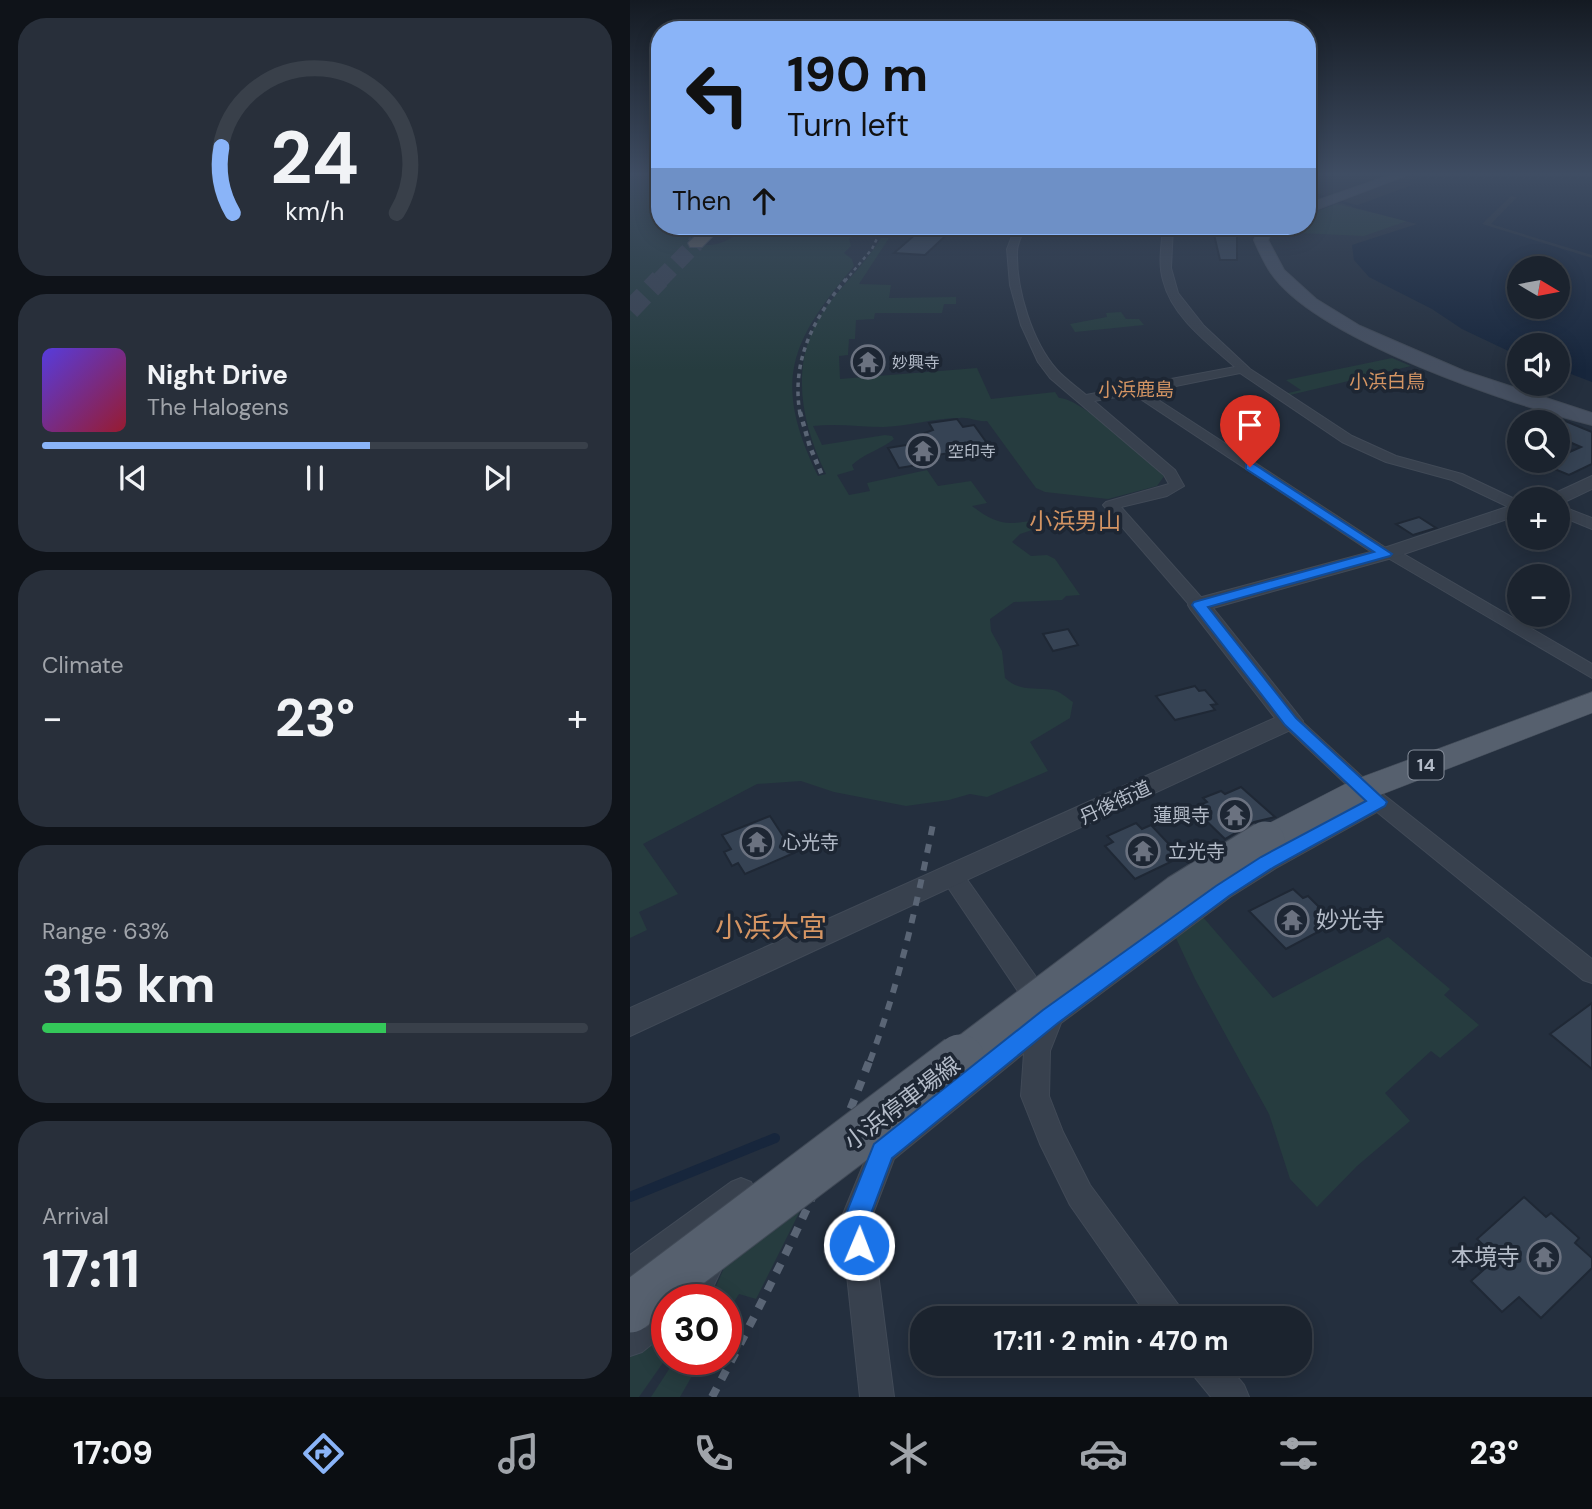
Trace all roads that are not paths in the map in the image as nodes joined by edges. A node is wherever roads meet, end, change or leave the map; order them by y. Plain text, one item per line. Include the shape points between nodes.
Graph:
1 (699, 240) edge
2 (1015, 240) edge
3 (1168, 240) edge
4 (1261, 240) edge
5 (696, 243) tunnel mouth
6 (1244, 368) dead end
7 (1135, 390) junction
8 (1083, 399) junction
9 (1592, 419) edge
10 (1592, 482) edge
11 (1570, 493) edge
12 (1507, 502) edge
13 (1507, 512) edge
14 (1570, 515) edge
15 (1592, 524) edge
16 (1387, 553) junction
17 (1199, 605) junction
18 (1592, 672) edge
19 (1592, 702) edge
20 (1290, 721) junction
21 (1371, 796) junction
22 (953, 877) junction
23 (1592, 973) edge
24 (1050, 1017) junction
25 (630, 1023) edge
26 (630, 1274) edge
27 (698, 1284) edge
28 (1161, 1306) edge
29 (630, 1308) edge
30 (651, 1324) edge
31 (630, 1340) edge
32 (1215, 1376) edge
33 (877, 1397) edge
34 (1232, 1397) edge

1 - 5 highway
2 - 8 street via 1015,283 1038,350 1055,379
3 - 6 street via 1168,285 1179,304
4 - 9 main road via 1269,262 1299,293 1334,317 1443,370
7 - 8 street
7 - 12 street via 1242,369 1347,439 1391,459 1457,477
7 - 16 street
8 - 17 street via 1170,473 1177,485 1111,505
10 - 11 street
13 - 16 street
14 - 15 street
16 - 17 street
16 - 18 street
17 - 20 street
19 - 21 main road, 小浜停車場線 / 14
20 - 21 street
20 - 22 street, 丹後街道
21 - 23 street
21 - 24 street via 1234,884
21 - 29 main road, 小浜停車場線 / 14, bridge via 1265,841 1179,894
22 - 24 street
22 - 25 street, 丹後街道
24 - 28 street via 1037,1051 1035,1096 1050,1135 1080,1195
24 - 33 street via 883,1151 856,1219
26 - 27 street via 741,1192
30 - 31 street
32 - 34 street

